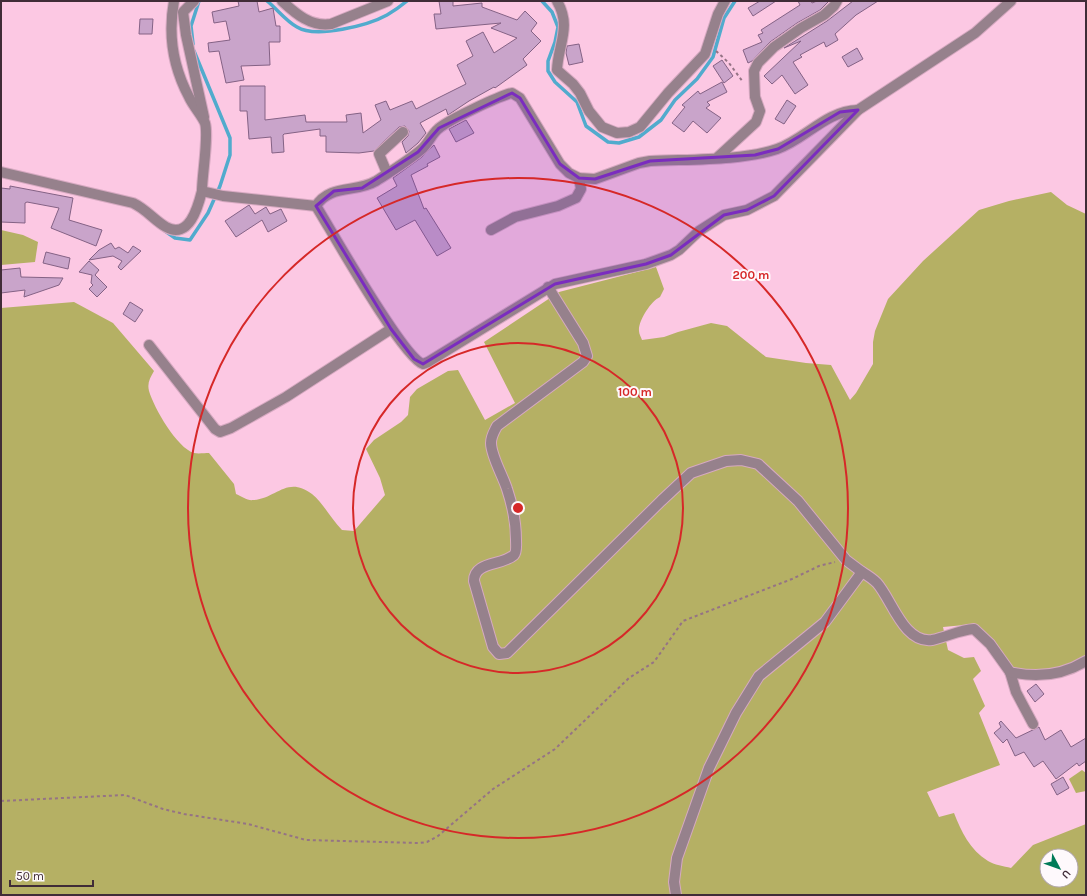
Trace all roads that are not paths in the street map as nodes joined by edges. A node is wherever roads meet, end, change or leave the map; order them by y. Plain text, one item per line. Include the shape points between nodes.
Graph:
1 (174, 1) edge
2 (182, 1) edge
3 (194, 1) edge
4 (282, 1) edge
5 (388, 1) edge
6 (557, 1) edge
7 (725, 1) edge
8 (837, 1) edge
9 (1011, 1) edge
10 (183, 12) junction
11 (858, 110) junction
12 (205, 124) junction
13 (403, 132) dead end
14 (718, 157) junction
15 (1, 172) edge
16 (387, 173) junction
17 (579, 178) junction
18 (202, 191) junction
19 (316, 206) junction
20 (491, 230) dead end
21 (548, 287) junction
22 (392, 329) junction
23 (149, 345) dead end
24 (862, 572) junction
25 (1086, 661) edge
26 (1010, 672) junction
27 (1034, 724) dead end
28 (676, 895) edge

1 - 12 street via 171,28 174,53 182,83
2 - 10 street
3 - 10 street
4 - 5 street via 296,13 322,25 331,24
6 - 7 street via 564,19 564,36 557,70 573,84 602,127 617,133 629,132 640,127 701,59 709,46 709,39
8 - 14 street via 824,15 800,28 774,47 758,63 754,71 755,97 760,111 756,122
9 - 11 street via 975,33
10 - 12 street
11 - 14 street via 840,112 778,149
11 - 21 street via 774,196 747,210 724,215 671,254 646,264
12 - 18 street
13 - 16 street via 379,154
14 - 17 street via 650,161 595,179
15 - 18 street via 133,204 175,230 186,227 191,220 198,208
16 - 17 street via 418,152 439,128 512,94 520,98 560,164
16 - 19 street via 362,188 334,191 320,199
17 - 20 street via 581,189 576,198 558,206 515,217
18 - 19 street via 223,196
19 - 22 street
21 - 22 street via 423,364 414,359
21 - 24 street via 583,343 586,356 583,362 497,426 492,435 491,444 507,490 516,551 514,555 479,568 474,581 493,647 499,654 507,653 691,473 726,461 741,460 758,464 798,501 846,560
22 - 23 street via 286,397 220,432
24 - 26 street via 876,583 906,628 915,637 931,640 962,630 974,629 990,644
24 - 28 street via 826,622 760,676 736,713 709,768 677,858 674,882
25 - 26 street via 1056,673 1025,675
26 - 27 street via 1016,692

